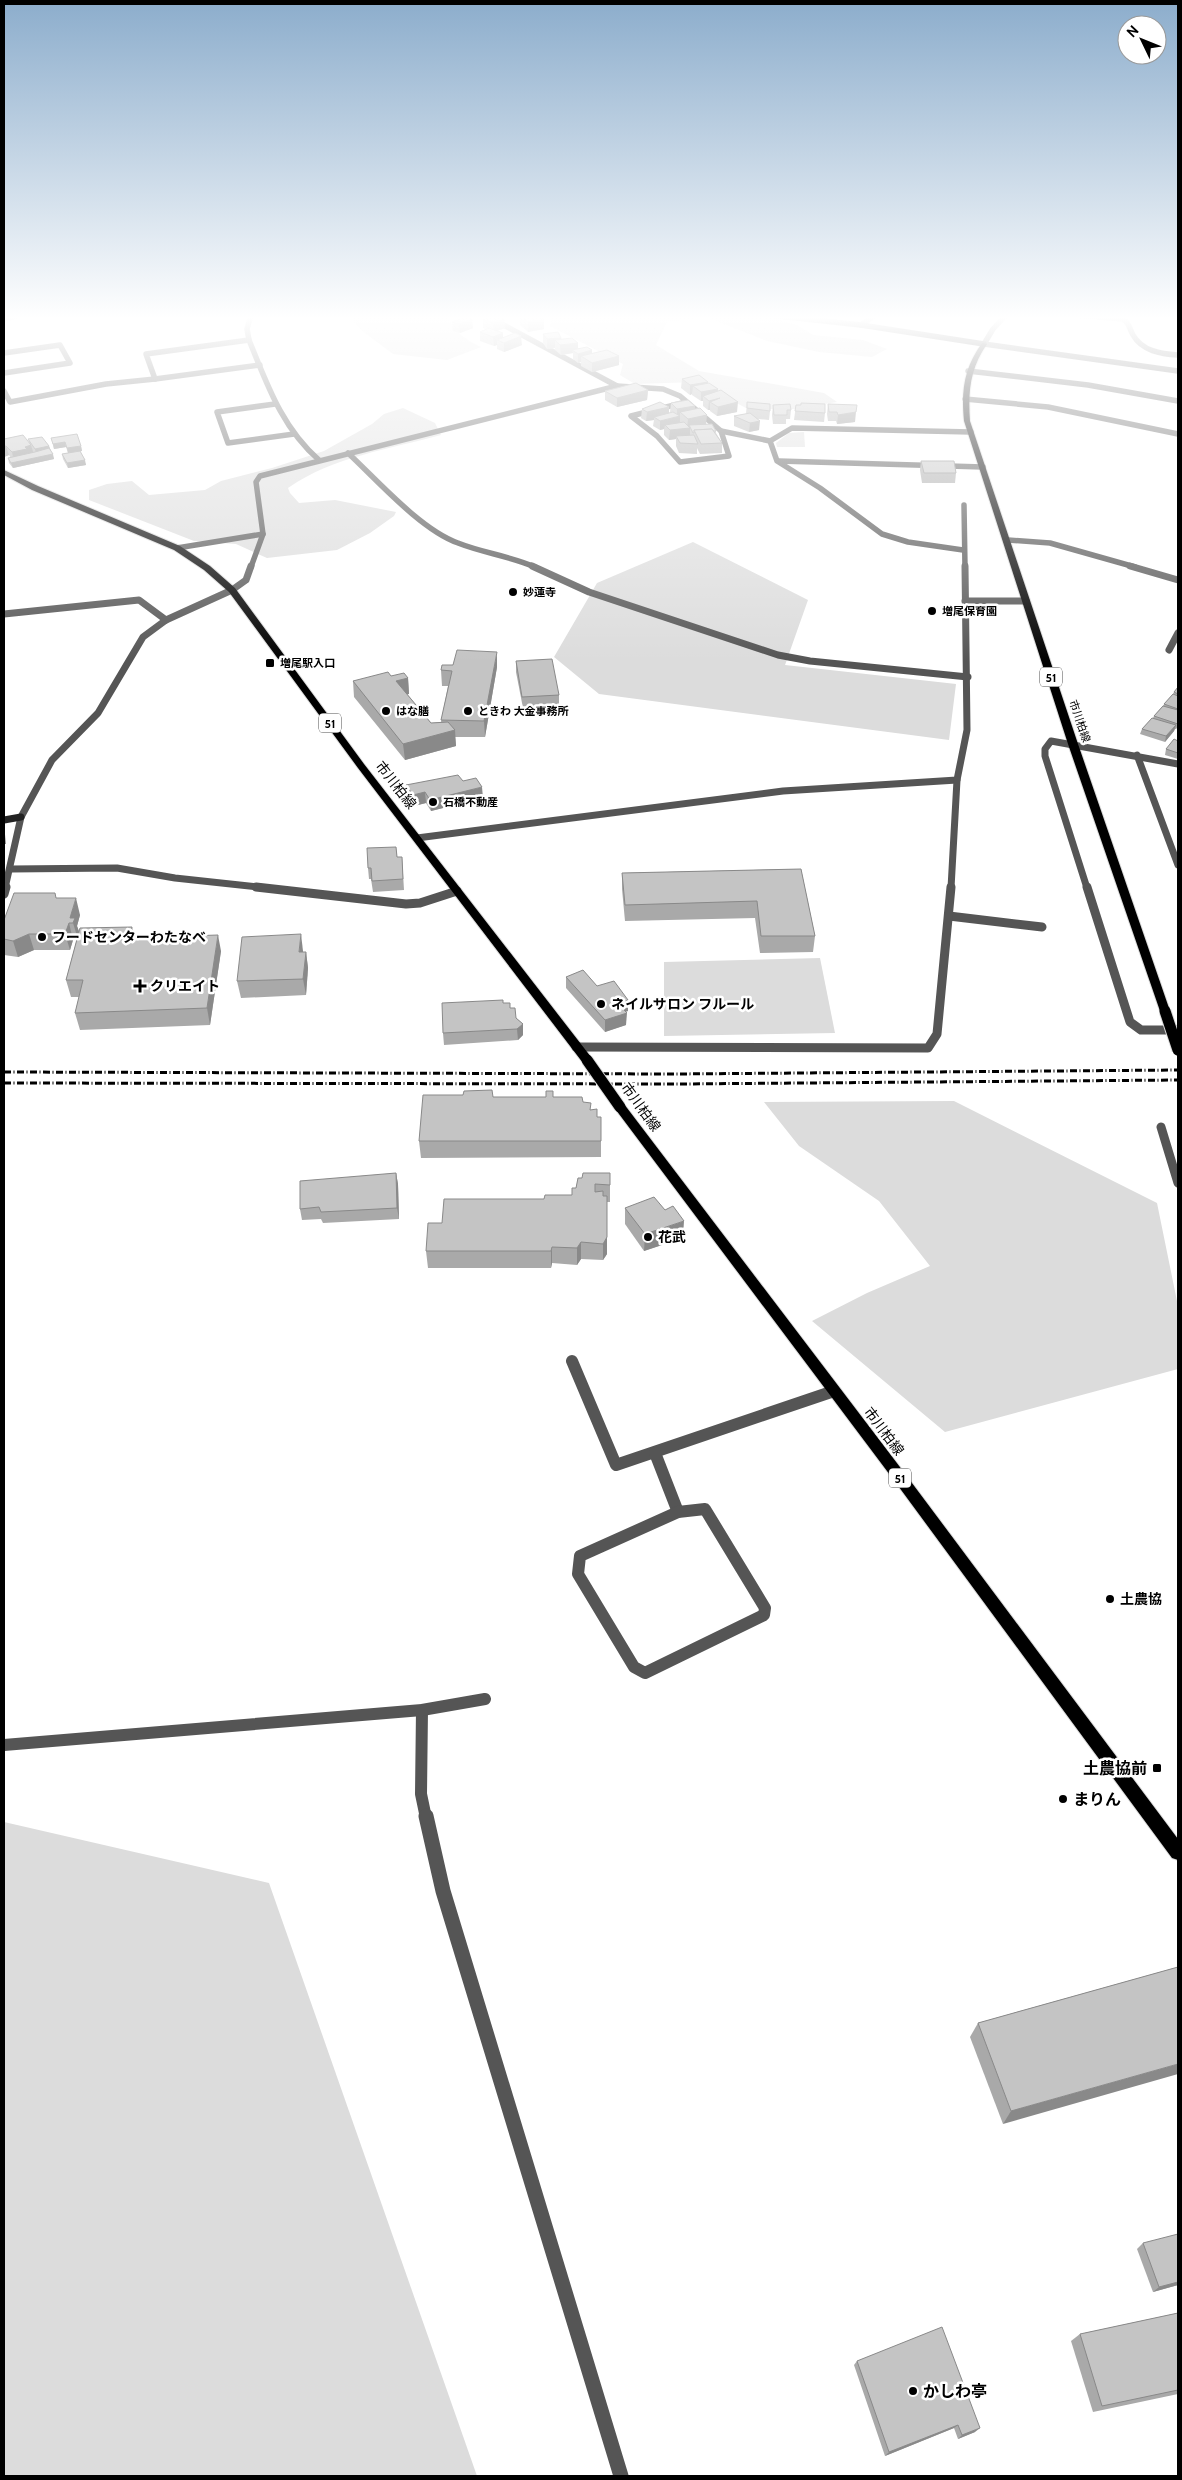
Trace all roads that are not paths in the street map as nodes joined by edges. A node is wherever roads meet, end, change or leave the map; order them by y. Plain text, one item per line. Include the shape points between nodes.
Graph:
1 (224, 431) edge
2 (292, 431) edge
3 (437, 431) edge
4 (650, 431) edge
5 (721, 431) joint
6 (787, 431) edge
7 (914, 431) edge
8 (1162, 431) edge
9 (971, 432) joint
10 (294, 434) junction
11 (1178, 434) edge
12 (770, 441) junction
13 (348, 453) junction
14 (319, 460) junction
15 (777, 461) junction
16 (983, 467) junction
17 (4, 472) edge
18 (964, 505) dead end
19 (263, 534) junction
20 (1008, 540) junction
21 (177, 548) junction
22 (963, 550) junction
23 (1178, 579) edge
24 (232, 590) junction
25 (965, 601) junction
26 (1026, 601) junction
27 (4, 614) edge
28 (166, 620) junction
29 (1178, 633) edge
30 (1169, 650) dead end
31 (968, 677) junction
32 (1073, 744) junction
33 (1137, 756) junction
34 (1178, 764) edge
35 (957, 780) junction
36 (21, 817) junction
37 (4, 820) edge
38 (417, 838) junction
39 (1178, 865) edge
40 (11, 869) junction
41 (457, 891) junction
42 (4, 894) edge
43 (949, 916) junction
44 (1042, 927) dead end
45 (1178, 1030) edge
46 (576, 1047) junction
47 (1178, 1050) edge
48 (1161, 1127) dead end
49 (1178, 1184) edge
50 (572, 1361) dead end
51 (834, 1391) junction
52 (655, 1453) junction
53 (678, 1512) junction
54 (485, 1699) dead end
55 (422, 1710) junction
56 (4, 1745) edge
57 (1178, 1852) edge
58 (621, 2476) edge

1 - 10 street via 228,443
2 - 10 street
3 - 13 street
4 - 5 street via 680,462 729,456
5 - 12 street
6 - 12 street
7 - 9 street
8 - 11 street
9 - 16 main road, 市川柏線 / 51
10 - 14 street via 304,449
12 - 15 street
13 - 14 street
13 - 31 street via 434,531 456,543 516,559 589,592 778,655
14 - 19 street via 260,476 256,482
15 - 16 street
15 - 22 street via 882,534 908,542
16 - 20 main road, 市川柏線 / 51
17 - 21 main road, 市川柏線 / 51
18 - 22 street
19 - 21 street
19 - 24 street via 246,580
20 - 23 street via 1050,543
20 - 26 main road, 市川柏線 / 51
21 - 24 main road, 市川柏線 / 51
22 - 25 street
24 - 28 street
24 - 38 main road, 市川柏線 / 51
25 - 26 street
25 - 31 street
26 - 32 main road, 市川柏線 / 51
27 - 28 street via 139,600
28 - 36 street via 134,649 98,713 52,760
29 - 30 street
31 - 35 street via 967,730
32 - 33 street
32 - 45 street via 1051,742 1045,756 1130,1022 1141,1030
32 - 47 main road, 市川柏線 / 51, bridge
33 - 34 street
33 - 39 street
35 - 38 street via 782,791
35 - 43 street
36 - 37 street
36 - 40 street
38 - 41 main road, 市川柏線 / 51
40 - 41 street via 117,868 175,878 406,904
40 - 42 street
41 - 46 main road, 市川柏線 / 51
43 - 44 street
43 - 46 street via 936,1034 928,1048
46 - 51 main road, 市川柏線 / 51, bridge
48 - 49 street
50 - 52 street via 616,1465
51 - 52 street
51 - 57 main road, 市川柏線 / 51
52 - 53 street
53 - 53 street via 704,1509 766,1608 764,1615 645,1673 634,1668 578,1574 580,1556
54 - 55 street
55 - 56 street
55 - 58 street via 421,1794 442,1891

